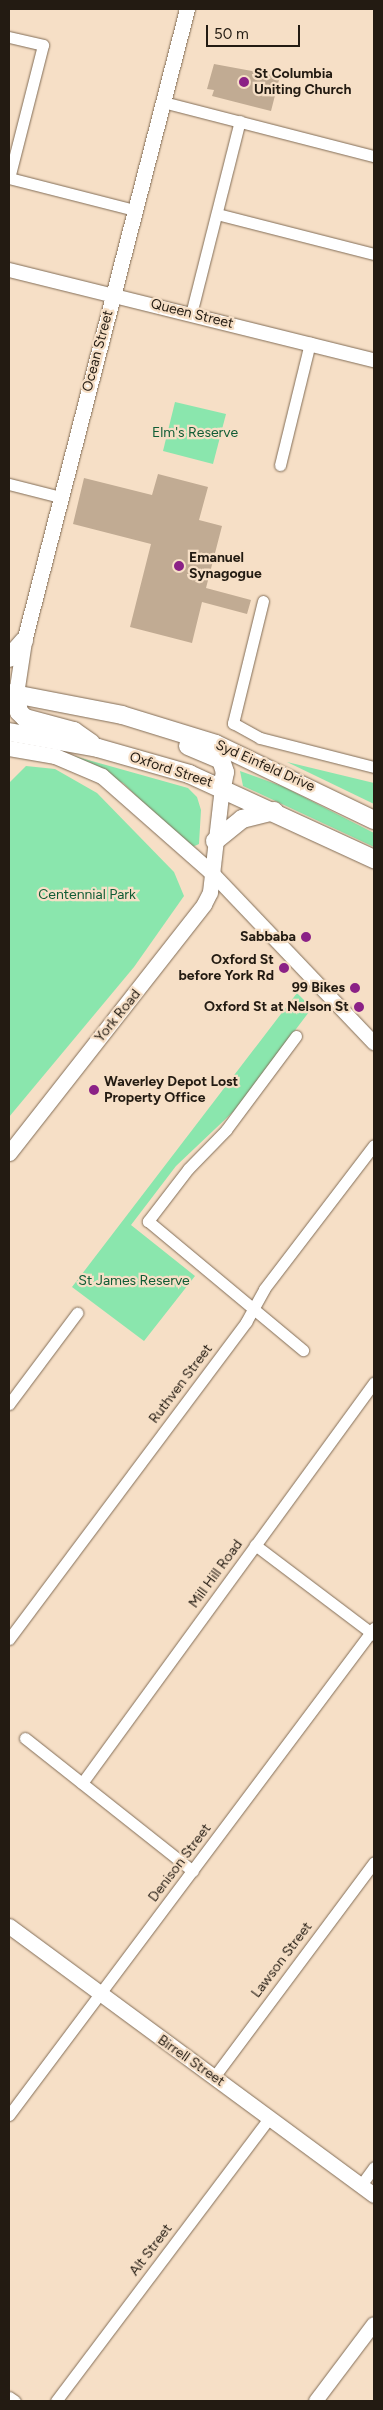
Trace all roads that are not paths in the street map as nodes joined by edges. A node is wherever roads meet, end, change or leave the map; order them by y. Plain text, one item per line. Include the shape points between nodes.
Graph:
1 (187, 9) edge
2 (9, 37) edge
3 (163, 102) junction
4 (240, 121) junction
5 (374, 156) edge
6 (9, 178) edge
7 (135, 210) junction
8 (217, 214) junction
9 (374, 254) edge
10 (9, 270) edge
11 (112, 297) junction
12 (191, 314) junction
13 (310, 343) junction
14 (374, 360) edge
15 (280, 465) dead end
16 (9, 484) edge
17 (60, 497) junction
18 (262, 601) dead end
19 (24, 641) junction
20 (9, 658) edge
21 (12, 694) edge
22 (151, 723) junction
23 (9, 732) edge
24 (9, 748) edge
25 (98, 748) junction
26 (374, 767) edge
27 (222, 787) junction
28 (274, 811) junction
29 (374, 820) edge
30 (215, 841) junction
31 (374, 860) edge
32 (212, 873) junction
33 (296, 1036) dead end
34 (373, 1040) edge
35 (374, 1145) edge
36 (9, 1153) edge
37 (253, 1308) junction
38 (77, 1313) dead end
39 (303, 1350) dead end
40 (374, 1382) edge
41 (9, 1404) edge
42 (255, 1545) junction
43 (373, 1632) edge
44 (9, 1639) edge
45 (25, 1738) dead end
46 (82, 1783) junction
47 (374, 1862) edge
48 (193, 1872) junction
49 (9, 1926) edge
50 (99, 1994) junction
51 (214, 2077) junction
52 (9, 2115) edge
53 (269, 2118) junction
54 (374, 2167) edge
55 (361, 2185) junction
56 (374, 2195) edge
57 (374, 2324) edge
58 (9, 2397) edge
59 (15, 2401) edge
60 (56, 2401) edge
61 (316, 2401) edge

1 - 3 main road, Ocean Street
2 - 6 street via 43,45
3 - 4 street
3 - 7 main road, Ocean Street
4 - 5 street
4 - 8 street
6 - 7 street
7 - 11 main road, Ocean Street
8 - 9 street
8 - 12 street
10 - 11 street, Queen Street
11 - 12 street, Queen Street
11 - 17 main road, Ocean Street
12 - 13 street, Queen Street
13 - 14 street, Queen Street
13 - 15 street
16 - 17 street
17 - 19 main road, Ocean Street
18 - 26 street via 233,723 260,738
19 - 20 main road
19 - 21 main road, Ocean Street
21 - 22 main road
21 - 25 main road via 25,718 74,731
22 - 27 main road via 183,744 221,760 225,772
22 - 29 main road, Syd Einfeld Drive via 242,754
23 - 25 main road, Oxford Street
24 - 32 main road via 55,756 102,776
25 - 27 main road, Oxford Street
27 - 28 main road
27 - 30 main road, Oxford Street
28 - 30 main road via 242,819
28 - 31 main road
30 - 32 main road, Oxford Street
32 - 34 street via 240,898
32 - 36 main road, York Road via 209,894 193,922
33 - 37 street via 226,1130 188,1169 148,1221
35 - 37 street, Ruthven Street
37 - 39 street
37 - 44 street, Ruthven Street
38 - 41 street
40 - 42 street, Mill Hill Road
42 - 43 street
42 - 46 street, Mill Hill Road
43 - 48 street, Denison Street
45 - 46 street
46 - 48 street
47 - 51 street, Lawson Street
48 - 50 street, Denison Street
49 - 50 main road, Birrell Street
50 - 51 main road, Birrell Street
50 - 52 street, Denison Street
51 - 53 main road, Birrell Street
53 - 55 main road, Birrell Street
53 - 60 street, Alt Street
54 - 55 street
55 - 56 main road, Birrell Street
57 - 61 street
58 - 59 street

